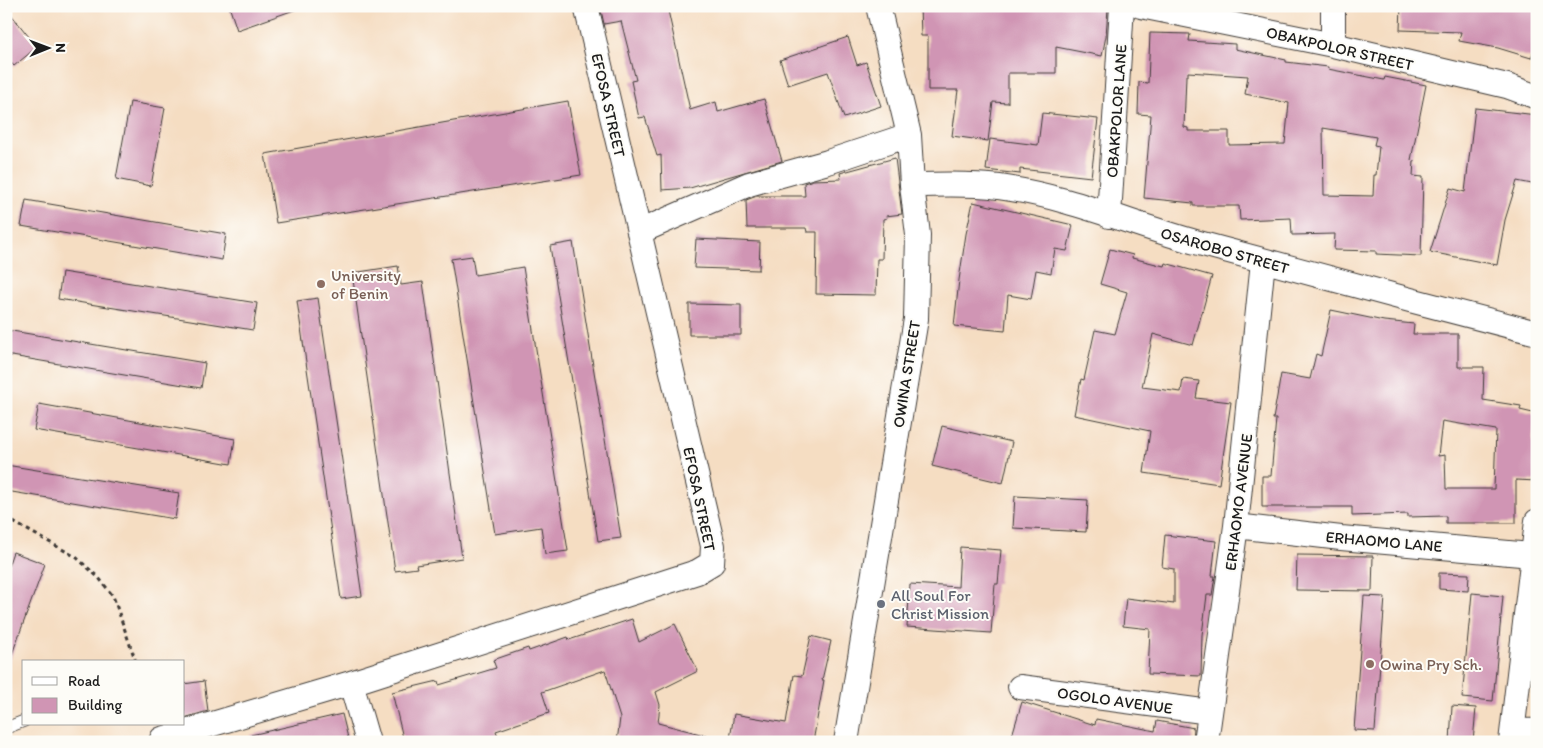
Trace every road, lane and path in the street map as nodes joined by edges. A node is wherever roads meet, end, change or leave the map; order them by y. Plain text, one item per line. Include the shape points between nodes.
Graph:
1 (586, 6) edge
2 (878, 6) edge
3 (1122, 6) edge
4 (1142, 6) edge
5 (1334, 6) edge
6 (1333, 45) junction
7 (1537, 97) edge
8 (909, 135) junction
9 (912, 185) junction
10 (1109, 216) junction
11 (639, 232) junction
12 (1263, 261) junction
13 (1537, 332) edge
14 (6, 518) edge
15 (1537, 521) edge
16 (1236, 526) junction
17 (1532, 555) junction
18 (135, 660) edge
19 (351, 683) junction
20 (1020, 687) dead end
21 (1210, 712) junction
22 (22, 722) edge
23 (6, 728) edge
24 (1537, 731) edge
25 (1512, 736) edge
26 (161, 742) edge
27 (368, 742) edge
28 (846, 742) edge
29 (1206, 742) edge

1 - 11 street, EFOSA STREET
2 - 8 street, OWINA STREET
3 - 10 street, OBAKPOLOR LANE
4 - 6 street, OBAKPOLOR STREET
5 - 6 street
6 - 7 street, OBAKPOLOR STREET via 1507,86
8 - 9 street, OWINA STREET
8 - 11 street via 749,184
9 - 10 street, OSAROBO STREET via 998,187 1052,197
9 - 28 street, OWINA STREET via 918,235 916,319
10 - 12 street, OSAROBO STREET
11 - 19 street, EFOSA STREET via 713,546 712,563 697,572
12 - 13 street, OSAROBO STREET
12 - 16 street, ERHAOMO AVENUE
14 - 18 path via 76,557 99,578 113,596
15 - 17 street
16 - 17 street, ERHAOMO LANE
16 - 21 street, ERHAOMO AVENUE
17 - 25 street
19 - 26 street via 162,739
19 - 27 street
20 - 21 street, OGOLO AVENUE
21 - 29 street, ERHAOMO AVENUE
22 - 23 lane
24 - 25 street

